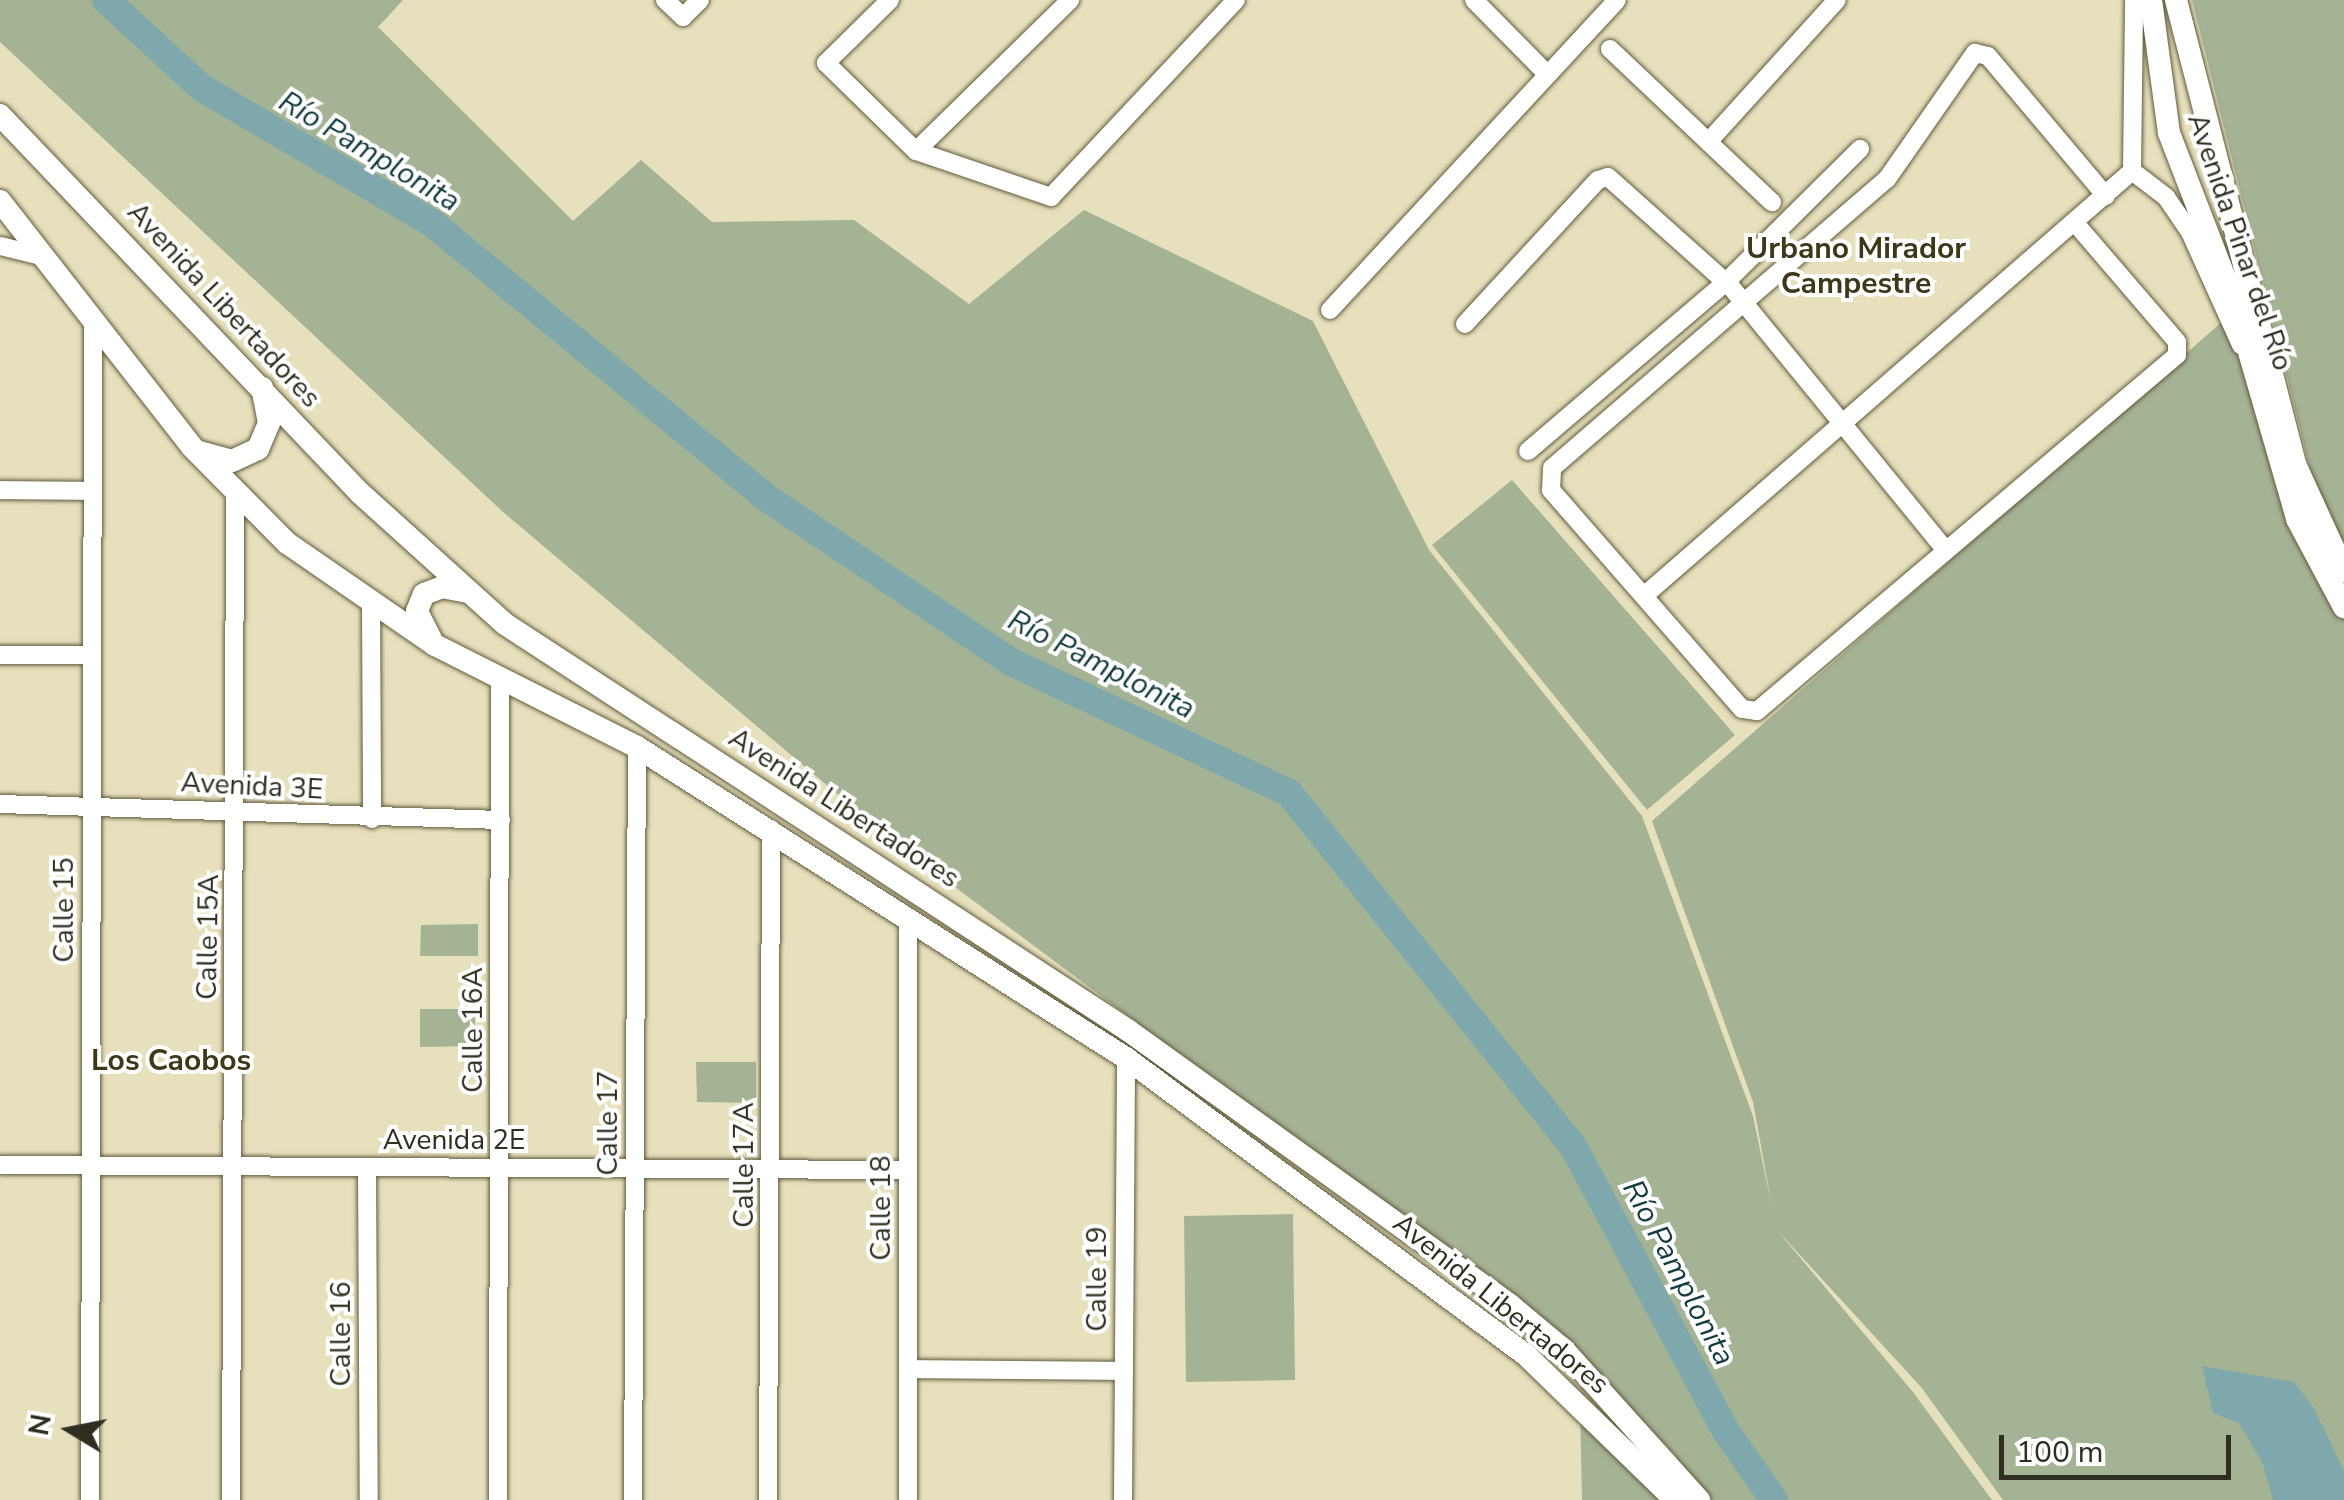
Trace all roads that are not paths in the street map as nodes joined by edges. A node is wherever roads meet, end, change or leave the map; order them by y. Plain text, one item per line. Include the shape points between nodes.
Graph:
1 (665, 0) edge
2 (700, 0) edge
3 (890, 0) edge
4 (1070, 0) edge
5 (1236, 0) edge
6 (1474, 0) edge
7 (1617, 0) edge
8 (1837, 0) edge
9 (2134, 0) edge
10 (2151, 0) edge
11 (2176, 0) edge
12 (1610, 48) dead end
13 (1548, 75) junction
14 (2197, 87) junction
15 (2159, 95) junction
16 (0, 115) edge
17 (1708, 141) junction
18 (1860, 149) dead end
19 (916, 151) junction
20 (2216, 154) junction
21 (2180, 163) junction
22 (2132, 171) junction
23 (2106, 196) junction
24 (0, 201) edge
25 (1772, 202) dead end
26 (2076, 224) junction
27 (0, 246) edge
28 (45, 257) junction
29 (1735, 294) junction
30 (1330, 310) dead end
31 (93, 320) junction
32 (1465, 324) dead end
33 (2250, 359) junction
34 (262, 388) junction
35 (1844, 427) junction
36 (192, 447) junction
37 (1528, 452) dead end
38 (0, 490) edge
39 (93, 491) junction
40 (235, 495) junction
41 (1944, 548) junction
42 (2344, 571) edge
43 (468, 592) junction
44 (1645, 594) junction
45 (371, 605) junction
46 (2344, 607) edge
47 (435, 645) junction
48 (0, 655) edge
49 (92, 655) junction
50 (500, 680) junction
51 (637, 747) junction
52 (0, 804) edge
53 (92, 804) junction
54 (236, 815) junction
55 (372, 819) junction
56 (501, 820) junction
57 (772, 829) junction
58 (908, 917) junction
59 (1126, 1058) junction
60 (0, 1165) edge
61 (91, 1166) junction
62 (233, 1166) junction
63 (367, 1167) junction
64 (500, 1168) junction
65 (635, 1168) junction
66 (772, 1169) junction
67 (908, 1170) junction
68 (908, 1370) junction
69 (1124, 1370) junction
70 (90, 1500) edge
71 (231, 1500) edge
72 (369, 1500) edge
73 (498, 1500) edge
74 (634, 1500) edge
75 (768, 1500) edge
76 (908, 1500) edge
77 (1123, 1500) edge
78 (1675, 1500) edge
79 (1700, 1500) edge

1 - 2 street via 683,17
3 - 19 street via 826,63
4 - 19 street
5 - 19 street via 1051,197
6 - 13 street
7 - 13 street
8 - 17 street
9 - 22 street
10 - 15 main road, Avenida Pinar del Río
11 - 14 main road, Avenida Pinar del Río
12 - 17 street
13 - 30 street
14 - 15 main road via 2191,104 2179,109
14 - 20 main road, Avenida Pinar del Río
15 - 21 main road, Avenida Pinar del Río
16 - 34 main road, Avenida Libertadores
17 - 25 street
18 - 29 street
20 - 21 main road via 2192,139 2180,148
20 - 42 main road, Avenida Pinar del Río via 2295,464
21 - 33 main road, Avenida Pinar del Río
22 - 23 street
22 - 33 street via 2166,197 2190,232
23 - 26 street
23 - 29 street via 1978,52 1886,179
24 - 28 main road, Avenida Libertadores
26 - 35 street
26 - 41 street via 2177,342 2177,355
27 - 28 street
28 - 31 main road, Avenida Libertadores
29 - 32 street via 1605,176
29 - 35 street
29 - 37 street
29 - 44 street via 1548,476 1551,490
31 - 36 main road, Avenida Libertadores
31 - 39 street, Calle 15
33 - 46 main road, Avenida Pinar del Río via 2297,519
34 - 36 main road via 269,423 258,449 232,461
34 - 43 main road, Avenida Libertadores via 370,502
35 - 41 street
35 - 44 street
36 - 40 main road, Avenida Libertadores
38 - 39 street
39 - 49 street, Calle 15
40 - 45 main road, Avenida Libertadores
40 - 54 street, Calle 15A
41 - 44 street via 1754,713 1742,710
43 - 47 main road via 432,590 419,601 420,624
43 - 79 main road, Avenida Libertadores via 554,662 1128,1031 1510,1305 1564,1350
45 - 47 main road, Avenida Libertadores
45 - 55 street
47 - 50 main road, Avenida Libertadores
48 - 49 street
49 - 53 street, Calle 15
50 - 51 main road, Avenida Libertadores
50 - 56 street, Calle 16A
51 - 57 main road, Avenida Libertadores
51 - 65 street, Calle 17
52 - 53 street, Avenida 3E
53 - 54 street, Avenida 3E
53 - 61 street, Calle 15
54 - 55 street, Avenida 3E
54 - 62 street, Calle 15A
55 - 56 street, Avenida 3E
56 - 64 street, Calle 16A
57 - 58 main road, Avenida Libertadores
57 - 66 street, Calle 17A
58 - 59 main road, Avenida Libertadores
58 - 67 street, Calle 18
59 - 69 street, Calle 19
59 - 78 main road, Avenida Libertadores via 1525,1354
60 - 61 street, Avenida 2E
61 - 62 street, Avenida 2E
61 - 70 street, Calle 15
62 - 63 street, Avenida 2E
62 - 71 street, Calle 15A
63 - 64 street, Avenida 2E
63 - 72 street, Calle 16
64 - 65 street, Avenida 2E
64 - 73 street, Calle 16A
65 - 66 street, Avenida 2E
65 - 74 street, Calle 17
66 - 67 street, Avenida 2E
66 - 75 street, Calle 17A
67 - 68 street, Calle 18
68 - 69 street
68 - 76 street, Calle 18
69 - 77 street, Calle 19

